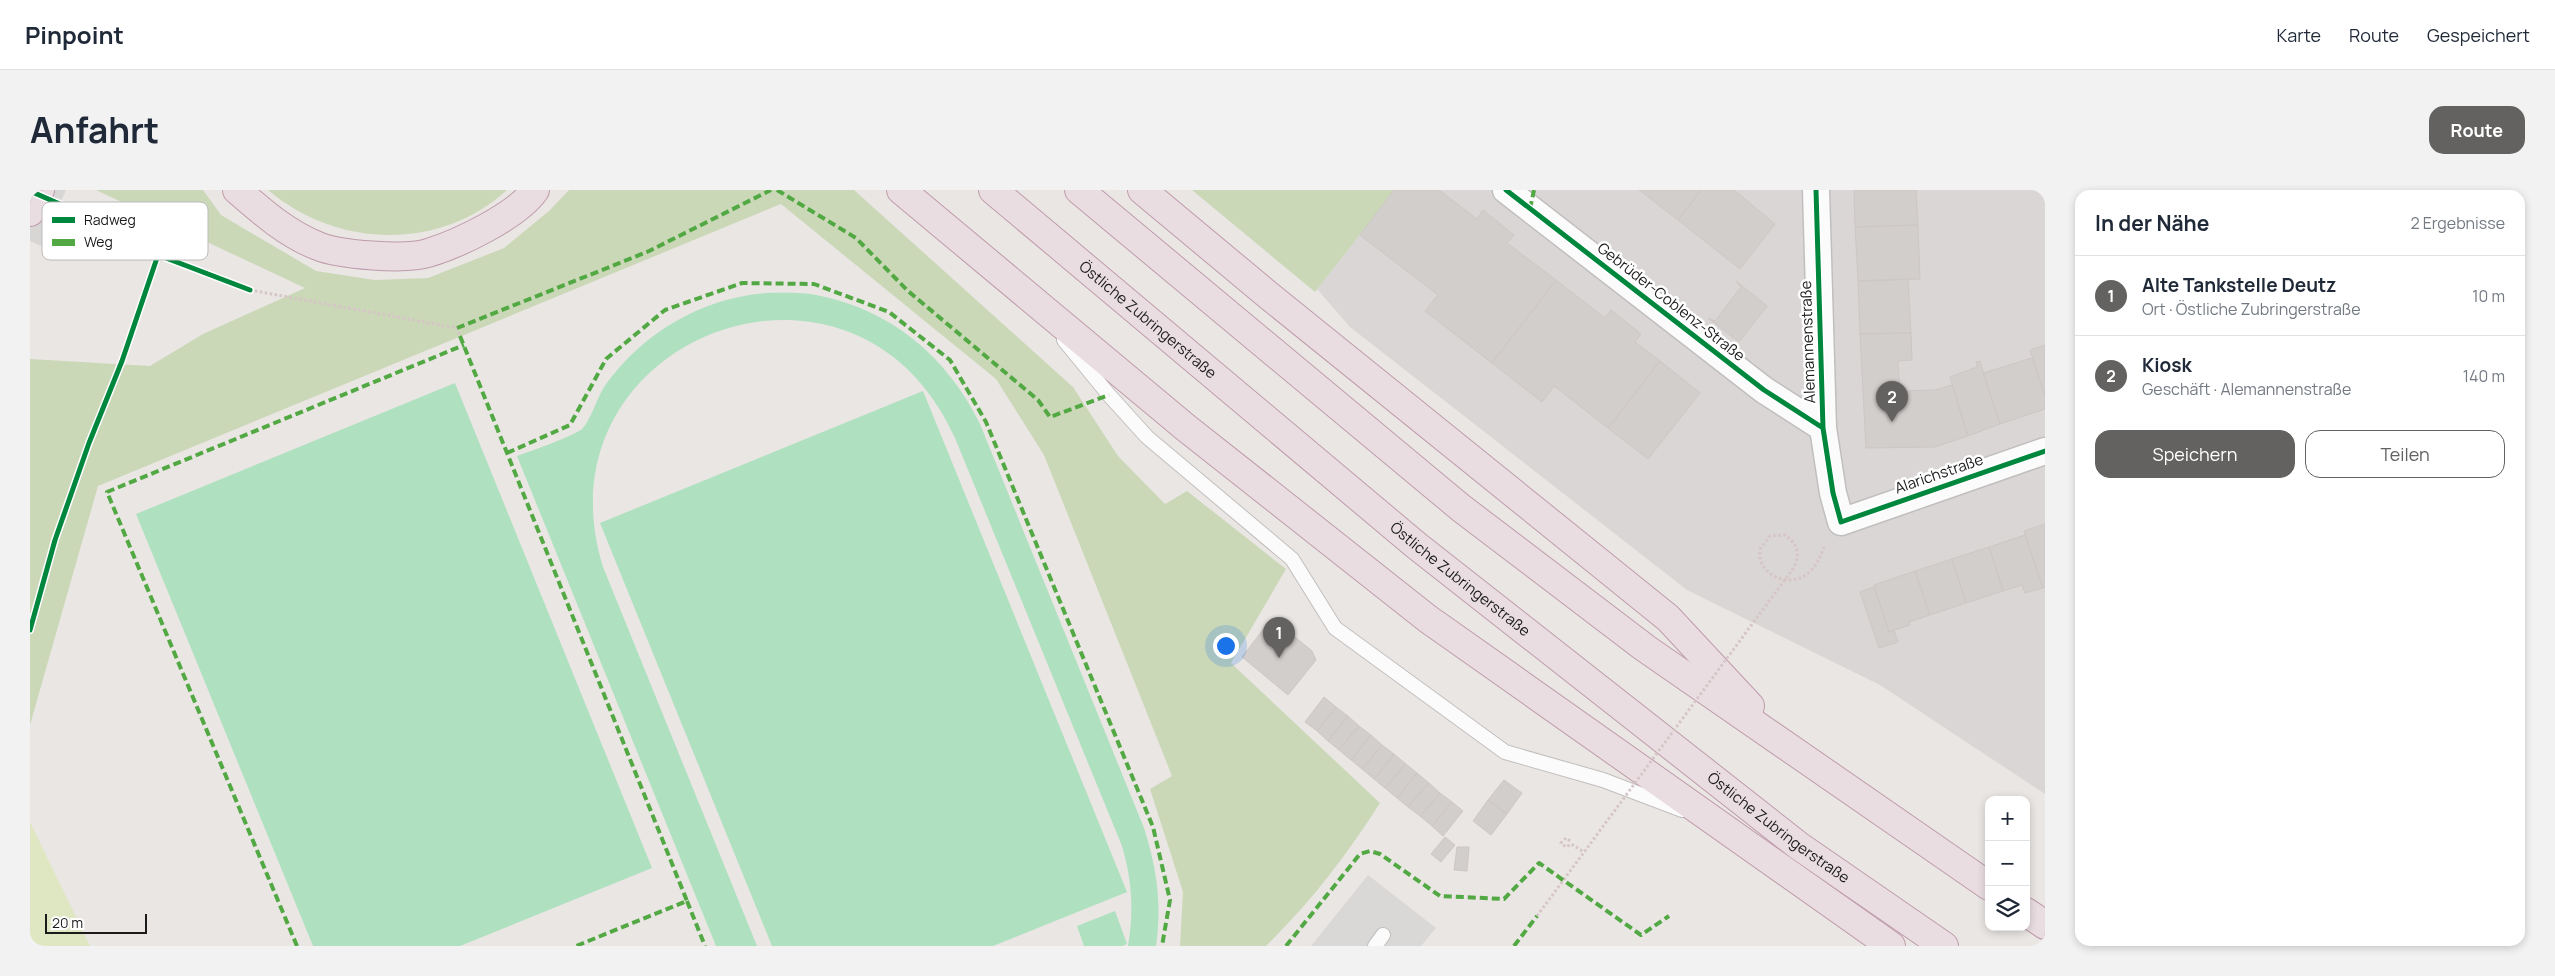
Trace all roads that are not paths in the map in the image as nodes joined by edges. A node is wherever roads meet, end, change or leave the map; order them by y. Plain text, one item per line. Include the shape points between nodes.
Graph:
1 (40, 190) edge
2 (237, 190) edge
3 (535, 190) edge
4 (901, 190) edge
5 (992, 190) edge
6 (1079, 190) edge
7 (1142, 190) edge
8 (1166, 190) edge
9 (1506, 190) edge
10 (1816, 190) edge
11 (30, 212) edge
12 (1268, 295) junction
13 (1030, 297) junction
14 (1823, 428) junction
15 (2045, 451) edge
16 (1840, 522) joint
17 (1783, 742) junction
18 (1714, 822) junction
19 (1985, 883) edge
20 (2030, 915) edge
21 (2045, 925) edge
22 (1891, 946) edge
23 (1944, 946) edge

1 - 11 highway
2 - 3 highway via 273,221 319,247 372,256 426,254 488,229
4 - 13 highway
5 - 23 highway, Östliche Zubringerstraße via 1418,546 1799,846
6 - 17 highway via 1461,508 1645,648
7 - 12 highway
8 - 12 highway
9 - 14 street, Gebrüder-Coblenz-Straße via 1764,390
10 - 14 street, Alemannenstraße
12 - 17 highway via 1668,618
13 - 18 highway via 1185,427 1428,619
13 - 18 lane via 1147,437 1292,558 1335,628 1505,752 1603,780
14 - 16 street, Alemannenstraße via 1832,493
15 - 16 street, Alarichstraße
17 - 19 highway
18 - 22 highway
20 - 21 highway

